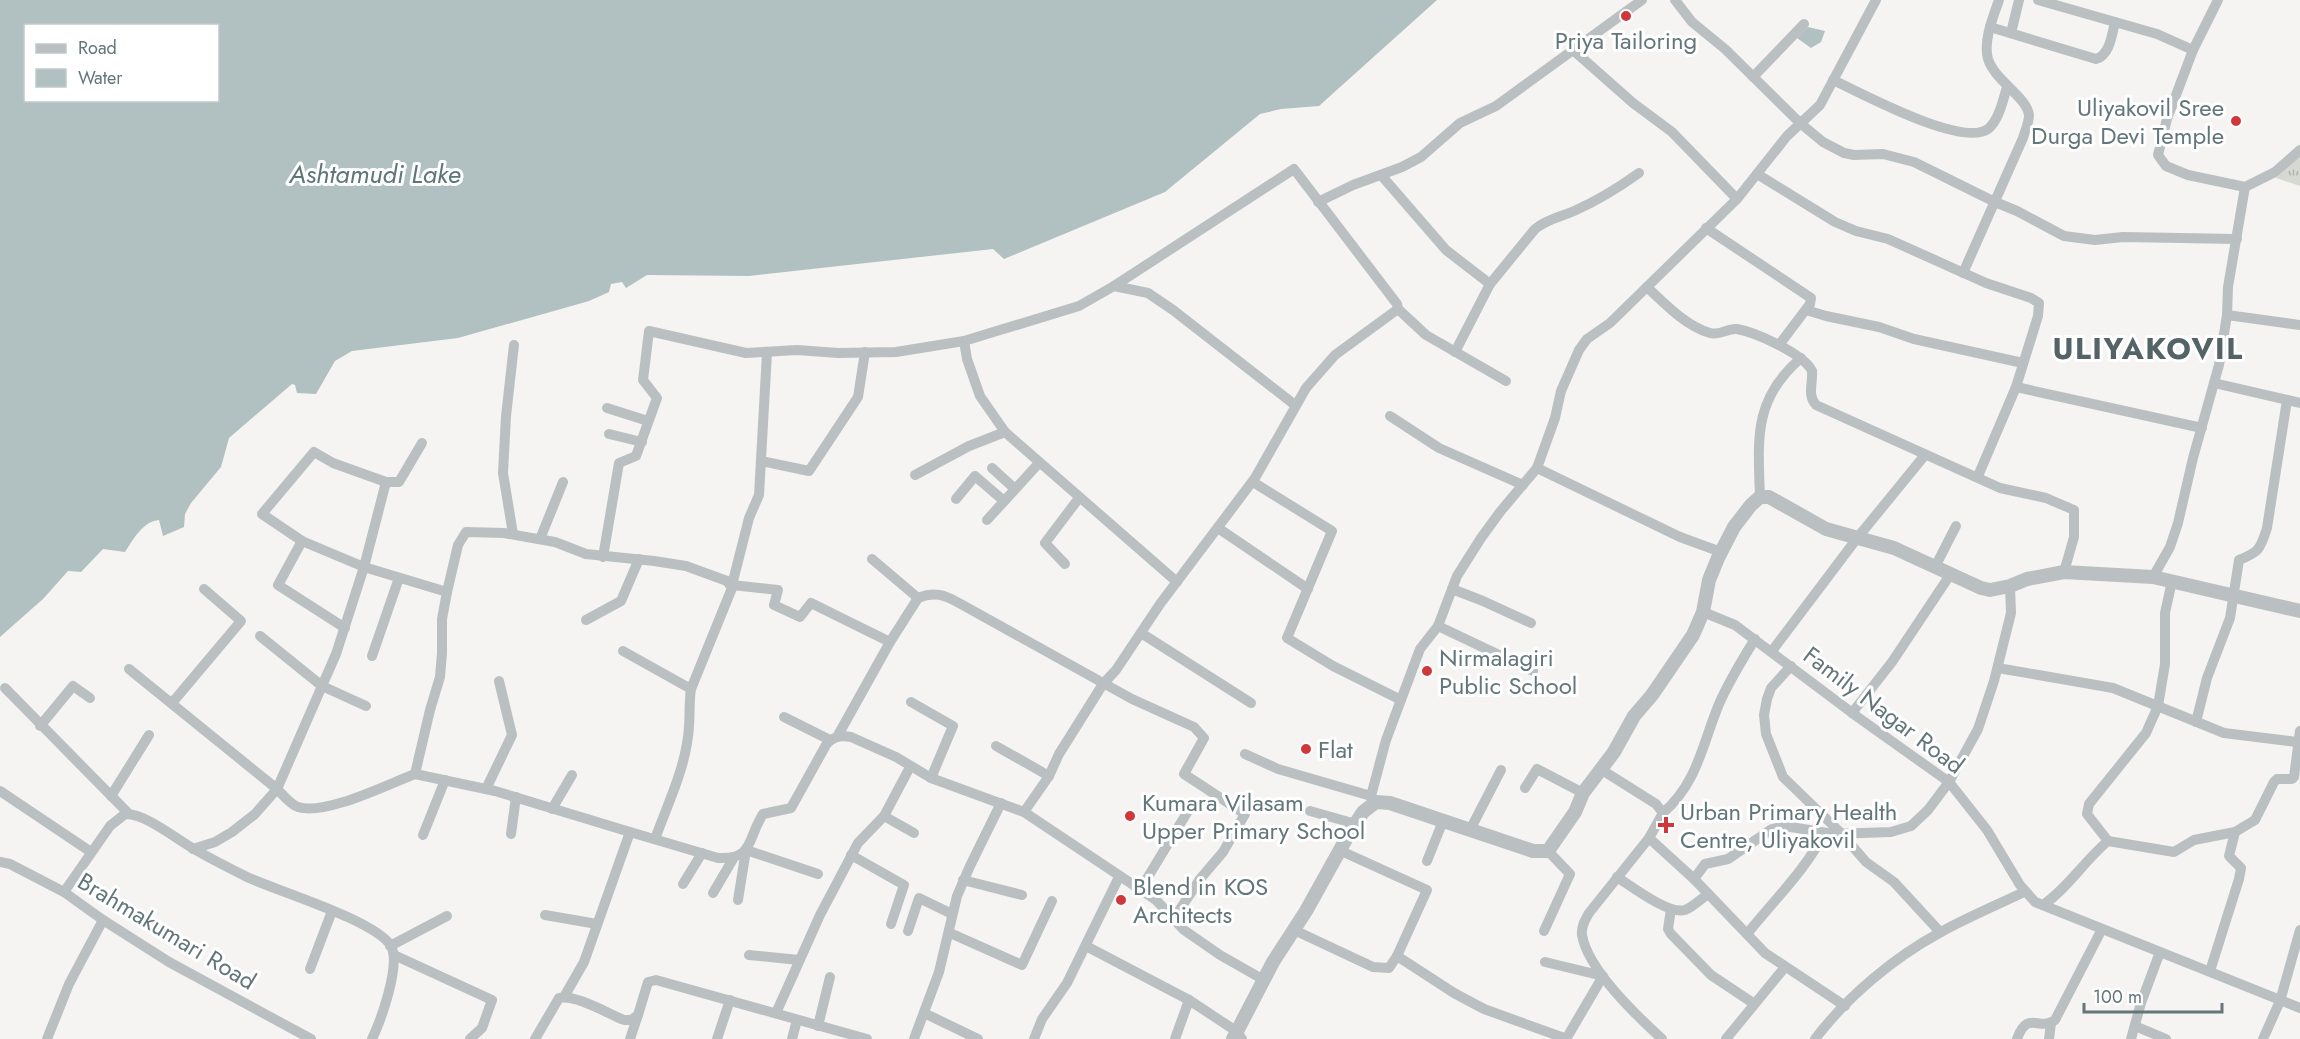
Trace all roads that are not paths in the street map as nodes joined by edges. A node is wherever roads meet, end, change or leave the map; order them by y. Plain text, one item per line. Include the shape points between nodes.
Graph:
1 (1642, 0) edge
2 (1675, 0) edge
3 (1876, 0) edge
4 (1999, 0) edge
5 (2019, 0) edge
6 (2038, 0) edge
7 (2218, 0) edge
8 (2115, 22) junction
9 (1804, 24) dead end
10 (1990, 27) junction
11 (2011, 33) junction
12 (1573, 50) junction
13 (2193, 50) junction
14 (1753, 77) junction
15 (1833, 80) junction
16 (2007, 87) junction
17 (1800, 123) junction
18 (2300, 150) edge
19 (1639, 173) dead end
20 (1757, 174) junction
21 (1381, 175) junction
22 (2245, 187) junction
23 (1737, 199) junction
24 (1318, 202) junction
25 (1995, 202) junction
26 (1706, 228) junction
27 (2237, 239) junction
28 (1963, 273) junction
29 (1490, 284) junction
30 (1114, 286) junction
31 (1647, 287) junction
32 (1398, 309) junction
33 (1806, 310) junction
34 (2227, 315) junction
35 (2300, 325) edge
36 (964, 341) junction
37 (514, 345) dead end
38 (1779, 345) junction
39 (865, 352) junction
40 (1455, 352) junction
41 (767, 353) junction
42 (1801, 358) junction
43 (2023, 363) junction
44 (1506, 381) dead end
45 (2214, 383) junction
46 (2016, 387) junction
47 (2287, 400) junction
48 (2300, 404) edge
49 (1295, 405) junction
50 (607, 408) dead end
51 (1390, 416) dead end
52 (648, 421) junction
53 (2202, 428) junction
54 (1005, 432) junction
55 (609, 435) dead end
56 (642, 442) junction
57 (422, 443) dead end
58 (1925, 455) junction
59 (761, 461) junction
60 (1039, 463) junction
61 (992, 468) dead end
62 (1537, 468) junction
63 (915, 475) dead end
64 (1978, 476) junction
65 (386, 482) junction
66 (563, 482) dead end
67 (1253, 482) junction
68 (1523, 485) junction
69 (1015, 489) junction
70 (1760, 497) junction
71 (1079, 498) junction
72 (956, 499) dead end
73 (1004, 501) junction
74 (987, 520) dead end
75 (1956, 526) dead end
76 (1218, 528) junction
77 (513, 534) junction
78 (1858, 537) junction
79 (540, 539) junction
80 (302, 541) junction
81 (1722, 552) junction
82 (603, 557) junction
83 (639, 559) junction
84 (872, 559) dead end
85 (1065, 564) dead end
86 (364, 567) junction
87 (1935, 567) junction
88 (2064, 572) junction
89 (1950, 574) junction
90 (399, 578) junction
91 (2153, 578) junction
92 (2172, 581) junction
93 (1177, 582) junction
94 (732, 585) junction
95 (2010, 586) junction
96 (204, 589) dead end
97 (1308, 589) junction
98 (1452, 589) junction
99 (447, 592) junction
100 (2233, 597) junction
101 (918, 598) junction
102 (2300, 610) edge
103 (1703, 612) junction
104 (586, 620) dead end
105 (1531, 623) dead end
106 (1437, 626) junction
107 (345, 628) junction
108 (1141, 633) junction
109 (260, 636) dead end
110 (1755, 639) junction
111 (890, 642) junction
112 (623, 651) dead end
113 (1772, 651) junction
114 (372, 657) dead end
115 (1791, 666) junction
116 (1998, 668) junction
117 (129, 669) dead end
118 (1533, 671) dead end
119 (499, 681) dead end
120 (1103, 684) junction
121 (322, 686) junction
122 (5, 688) dead end
123 (691, 689) junction
124 (90, 698) dead end
125 (1401, 700) junction
126 (911, 702) dead end
127 (172, 703) junction
128 (1251, 703) dead end
129 (366, 706) dead end
130 (2158, 706) junction
131 (1852, 713) junction
132 (783, 717) dead end
133 (2196, 722) junction
134 (40, 726) junction
135 (2300, 730) edge
136 (149, 735) dead end
137 (833, 738) junction
138 (2297, 742) junction
139 (996, 746) dead end
140 (1245, 754) dead end
141 (910, 767) junction
142 (1501, 770) dead end
143 (1602, 770) junction
144 (415, 774) junction
145 (572, 775) dead end
146 (1049, 776) junction
147 (931, 778) junction
148 (445, 780) junction
149 (1949, 782) junction
150 (1525, 788) dead end
151 (277, 789) junction
152 (486, 789) junction
153 (0, 791) edge
154 (1583, 794) junction
155 (111, 796) junction
156 (516, 798) junction
157 (1374, 799) junction
158 (1001, 803) junction
159 (552, 808) junction
160 (1310, 810) dead end
161 (1188, 811) dead end
162 (1024, 812) junction
163 (1662, 813) junction
164 (129, 814) junction
165 (884, 816) junction
166 (1443, 821) junction
167 (1356, 824) junction
168 (1470, 830) junction
169 (630, 832) junction
170 (1824, 832) junction
171 (2235, 832) junction
172 (914, 833) dead end
173 (1841, 833) junction
174 (511, 834) dead end
175 (423, 835) dead end
176 (1649, 838) junction
177 (656, 839) junction
178 (2108, 841) junction
179 (193, 849) junction
180 (746, 850) junction
181 (1339, 850) junction
182 (91, 852) junction
183 (1548, 852) junction
184 (702, 853) junction
185 (851, 855) junction
186 (733, 859) junction
187 (1427, 861) dead end
188 (0, 862) edge
189 (818, 874) dead end
190 (1119, 877) junction
191 (1617, 877) junction
192 (1694, 879) junction
193 (963, 880) junction
194 (683, 884) dead end
195 (1140, 890) junction
196 (64, 892) junction
197 (2024, 892) junction
198 (713, 893) dead end
199 (1708, 894) junction
200 (1022, 895) dead end
201 (738, 900) dead end
202 (1052, 901) dead end
203 (2043, 905) junction
204 (1671, 909) junction
205 (332, 911) junction
206 (952, 914) junction
207 (545, 915) dead end
208 (447, 916) dead end
209 (103, 920) junction
210 (1173, 920) junction
211 (597, 924) junction
212 (891, 924) dead end
213 (2102, 929) junction
214 (1294, 930) junction
215 (2300, 930) edge
216 (908, 931) dead end
217 (1544, 931) dead end
218 (1940, 932) junction
219 (950, 933) junction
220 (1748, 934) junction
221 (1086, 946) junction
222 (392, 950) junction
223 (2160, 952) junction
224 (749, 955) dead end
225 (1397, 956) junction
226 (799, 960) junction
227 (1545, 962) dead end
228 (1785, 967) junction
229 (310, 969) dead end
230 (2210, 971) junction
231 (1603, 976) junction
232 (830, 977) dead end
233 (1264, 980) junction
234 (564, 997) junction
235 (730, 1000) junction
236 (1189, 1000) junction
237 (2280, 1001) junction
238 (1753, 1004) junction
239 (1845, 1006) junction
240 (2300, 1008) edge
241 (924, 1012) junction
242 (776, 1013) junction
243 (638, 1015) junction
244 (797, 1020) junction
245 (2051, 1023) junction
246 (818, 1026) junction
247 (2136, 1026) junction
248 (1237, 1036) edge
249 (1816, 1038) edge
250 (47, 1039) edge
251 (311, 1039) edge
252 (372, 1039) edge
253 (470, 1039) edge
254 (535, 1039) edge
255 (630, 1039) edge
256 (719, 1039) edge
257 (792, 1039) edge
258 (867, 1039) edge
259 (914, 1039) edge
260 (978, 1039) edge
261 (1034, 1039) edge
262 (1175, 1039) edge
263 (1566, 1039) edge
264 (1662, 1039) edge
265 (1726, 1039) edge
266 (2017, 1039) edge
267 (2049, 1039) edge
268 (2131, 1039) edge
269 (2166, 1039) edge
270 (2264, 1039) edge

1 - 12 street
2 - 14 street via 1692,21
3 - 15 street
4 - 10 street
5 - 11 street
6 - 8 street
7 - 13 street
8 - 11 street via 2106,52 2100,58
8 - 13 street
9 - 14 street
10 - 11 street
10 - 16 street via 1988,59
12 - 21 street via 1496,106 1460,123 1421,157
12 - 23 street via 1672,132
13 - 22 street via 2158,155 2166,166 2188,175
14 - 17 street
15 - 16 street via 1904,114 1971,133 1986,130 1993,123
15 - 17 street via 1820,105
16 - 25 street via 2026,106 2029,117
17 - 20 street
17 - 25 street via 1844,153 1883,154 1914,162
18 - 22 street via 2275,172
19 - 29 street via 1612,192 1544,221
20 - 23 street
20 - 28 street via 1835,222 1888,239
21 - 24 street
21 - 29 street via 1446,250
22 - 27 street
23 - 26 street
24 - 30 street via 1294,169
24 - 32 street
25 - 27 street via 2064,236
25 - 28 street
26 - 31 street
26 - 33 street via 1809,295 1812,301
27 - 34 street
28 - 43 street via 2039,303
29 - 40 street
30 - 36 street via 1079,306
30 - 49 street via 1156,298
31 - 38 street via 1669,308 1708,333 1735,329
31 - 62 street via 1579,350 1561,391
32 - 40 street via 1426,335
32 - 49 street via 1335,355
33 - 38 street
33 - 43 street
34 - 35 street
34 - 45 street
36 - 39 street via 896,352
36 - 54 street via 980,396
37 - 77 street via 503,473
38 - 42 street
39 - 41 street
39 - 59 street via 858,397 809,471
40 - 44 street
41 - 52 street via 746,353 649,331 643,380 657,398
41 - 59 street
42 - 58 street via 1812,371 1810,393 1816,405
42 - 70 street via 1782,378 1762,415 1758,446
43 - 46 street
45 - 47 street
45 - 53 street
46 - 53 street
46 - 64 street
47 - 48 street
47 - 100 street via 2267,528 2252,556 2239,560
49 - 67 street
50 - 52 street
51 - 68 street via 1439,448
52 - 56 street
53 - 91 street via 2170,548
54 - 60 street
54 - 63 street
55 - 56 street
56 - 82 street via 636,456 619,463
57 - 65 street via 399,482
58 - 64 street
58 - 78 street
59 - 94 street via 759,495
60 - 69 street
60 - 71 street
61 - 69 street
62 - 68 street
62 - 81 street via 1680,537
64 - 88 street via 2000,488 2046,498 2074,510 2074,537
65 - 80 street via 314,452 262,514
65 - 86 street
66 - 79 street
67 - 76 street
67 - 97 street via 1332,531
68 - 98 street via 1481,538
69 - 73 street
70 - 78 street via 1769,497 1826,529
70 - 81 street via 1734,527
71 - 85 street via 1045,543
71 - 93 street
72 - 73 street via 975,476
73 - 74 street
75 - 87 street
76 - 93 street
76 - 97 street
77 - 79 street
77 - 99 street via 465,532
78 - 87 street
78 - 113 street
79 - 82 street
80 - 86 street
80 - 107 street via 278,585
81 - 103 street via 1709,580
82 - 83 street
83 - 94 street via 686,566
83 - 104 street via 621,601
84 - 101 street
86 - 90 street
86 - 107 street
87 - 89 street
88 - 91 street
88 - 95 street
89 - 95 street via 1990,590
89 - 131 street via 1892,662
90 - 99 street
90 - 114 street
91 - 92 street
92 - 100 street
92 - 130 street via 2165,613 2165,664
93 - 108 street
94 - 111 street via 778,590 774,605 800,617 811,603
94 - 123 street
95 - 116 street via 2011,613
96 - 127 street via 241,621
97 - 125 street via 1287,638
98 - 105 street
98 - 106 street
99 - 144 street via 440,677
100 - 102 street
100 - 133 street via 2230,618 2207,678
101 - 111 street
101 - 120 street via 945,595
103 - 110 street, Family Nagar Road via 1735,625
103 - 143 street via 1693,635 1634,716
106 - 118 street
106 - 125 street via 1420,649
107 - 121 street
108 - 120 street
108 - 128 street
109 - 121 street
110 - 113 street, Family Nagar Road
110 - 163 street via 1722,697 1702,756 1679,799
111 - 137 street
112 - 123 street
113 - 115 street, Family Nagar Road
115 - 131 street, Family Nagar Road
115 - 173 street via 1767,699 1766,734 1783,777
116 - 130 street via 2113,688
116 - 149 street via 1978,729
117 - 127 street
119 - 152 street via 512,735
120 - 146 street
120 - 210 street via 1202,734 1204,738 1184,774 1245,814 1223,852 1194,886
121 - 129 street
121 - 151 street
122 - 134 street
123 - 177 street via 683,759
124 - 134 street via 73,686
125 - 157 street via 1386,740
126 - 147 street via 953,726
127 - 151 street
130 - 133 street
130 - 178 street via 2146,733 2088,807 2087,814
131 - 149 street, Family Nagar Road
132 - 137 street
133 - 138 street via 2224,733
134 - 155 street
135 - 138 street
136 - 155 street
137 - 141 street via 851,737
137 - 180 street via 791,808 763,814
138 - 171 street via 2294,777 2277,779 2255,820
139 - 146 street
140 - 157 street via 1278,769
141 - 147 street
141 - 165 street
142 - 168 street
143 - 154 street
143 - 163 street via 1656,804
144 - 148 street
144 - 151 street via 312,810 295,807
145 - 159 street
146 - 162 street
147 - 158 street
148 - 152 street
148 - 175 street
149 - 173 street via 1911,826 1891,832
149 - 197 street, Family Nagar Road via 1988,830
150 - 154 street via 1538,769
151 - 179 street via 232,832
152 - 156 street
153 - 182 street
154 - 183 street
155 - 164 street
156 - 159 street
156 - 174 street
157 - 166 street
157 - 167 street
158 - 162 street
158 - 193 street
159 - 169 street
160 - 167 street
161 - 195 street
162 - 190 street
163 - 176 street
164 - 179 street
164 - 182 street via 110,826
165 - 172 street
165 - 185 street
166 - 168 street
166 - 187 street
167 - 181 street
168 - 183 street via 1533,851
169 - 177 street
169 - 211 street
170 - 173 street
170 - 192 street via 1772,828 1728,859 1705,864
170 - 220 street
171 - 178 street via 2194,840 2174,852
171 - 230 street via 2229,856 2241,868
173 - 218 street
176 - 191 street
176 - 192 street
177 - 184 street
178 - 203 street
179 - 205 street via 249,878
180 - 186 street
180 - 189 street
180 - 201 street
181 - 214 street
181 - 225 street via 1426,890
182 - 196 street
183 - 217 street via 1570,874
184 - 186 street
184 - 194 street
185 - 212 street via 904,885
185 - 226 street
186 - 198 street
188 - 196 street, Brahmakumari Road
190 - 195 street
190 - 221 street
191 - 204 street
191 - 231 street via 1582,928 1585,945
192 - 199 street
193 - 200 street
193 - 206 street
195 - 210 street via 1156,900
196 - 209 street, Brahmakumari Road
197 - 203 street, Family Nagar Road
197 - 218 street
199 - 204 street via 1687,909
199 - 220 street
202 - 219 street via 1022,965
203 - 213 street, Family Nagar Road
204 - 238 street via 1671,934 1711,975
205 - 222 street via 369,930
205 - 229 street
206 - 216 street via 919,897
206 - 219 street
207 - 211 street
208 - 222 street
209 - 250 street via 69,984
209 - 251 street, Brahmakumari Road via 169,962
210 - 233 street via 1220,955
211 - 234 street via 584,962
213 - 223 street, Family Nagar Road
213 - 245 street
214 - 225 street via 1373,967 1389,968
214 - 233 street
215 - 237 street
218 - 239 street via 1874,977
219 - 241 street
220 - 228 street
221 - 236 street
221 - 261 street via 1067,983 1042,1018
222 - 252 street via 394,970
222 - 253 street via 492,1000 482,1028
223 - 230 street, Family Nagar Road
223 - 247 street
224 - 226 street
225 - 263 street via 1484,1009
226 - 242 street
227 - 231 street
228 - 238 street
228 - 239 street
230 - 237 street, Family Nagar Road
231 - 263 street
231 - 264 street
232 - 246 street
233 - 248 street
234 - 243 street via 624,1020
234 - 254 street via 555,1001
235 - 242 street
235 - 243 street via 652,981 648,982
235 - 256 street
236 - 248 street
236 - 262 street
237 - 240 street, Family Nagar Road
237 - 270 street
238 - 265 street
239 - 249 street
241 - 259 street
241 - 260 street
242 - 244 street
243 - 255 street
244 - 246 street
244 - 257 street
245 - 266 street via 2030,1022
245 - 267 street
246 - 258 street
247 - 268 street
247 - 269 street

